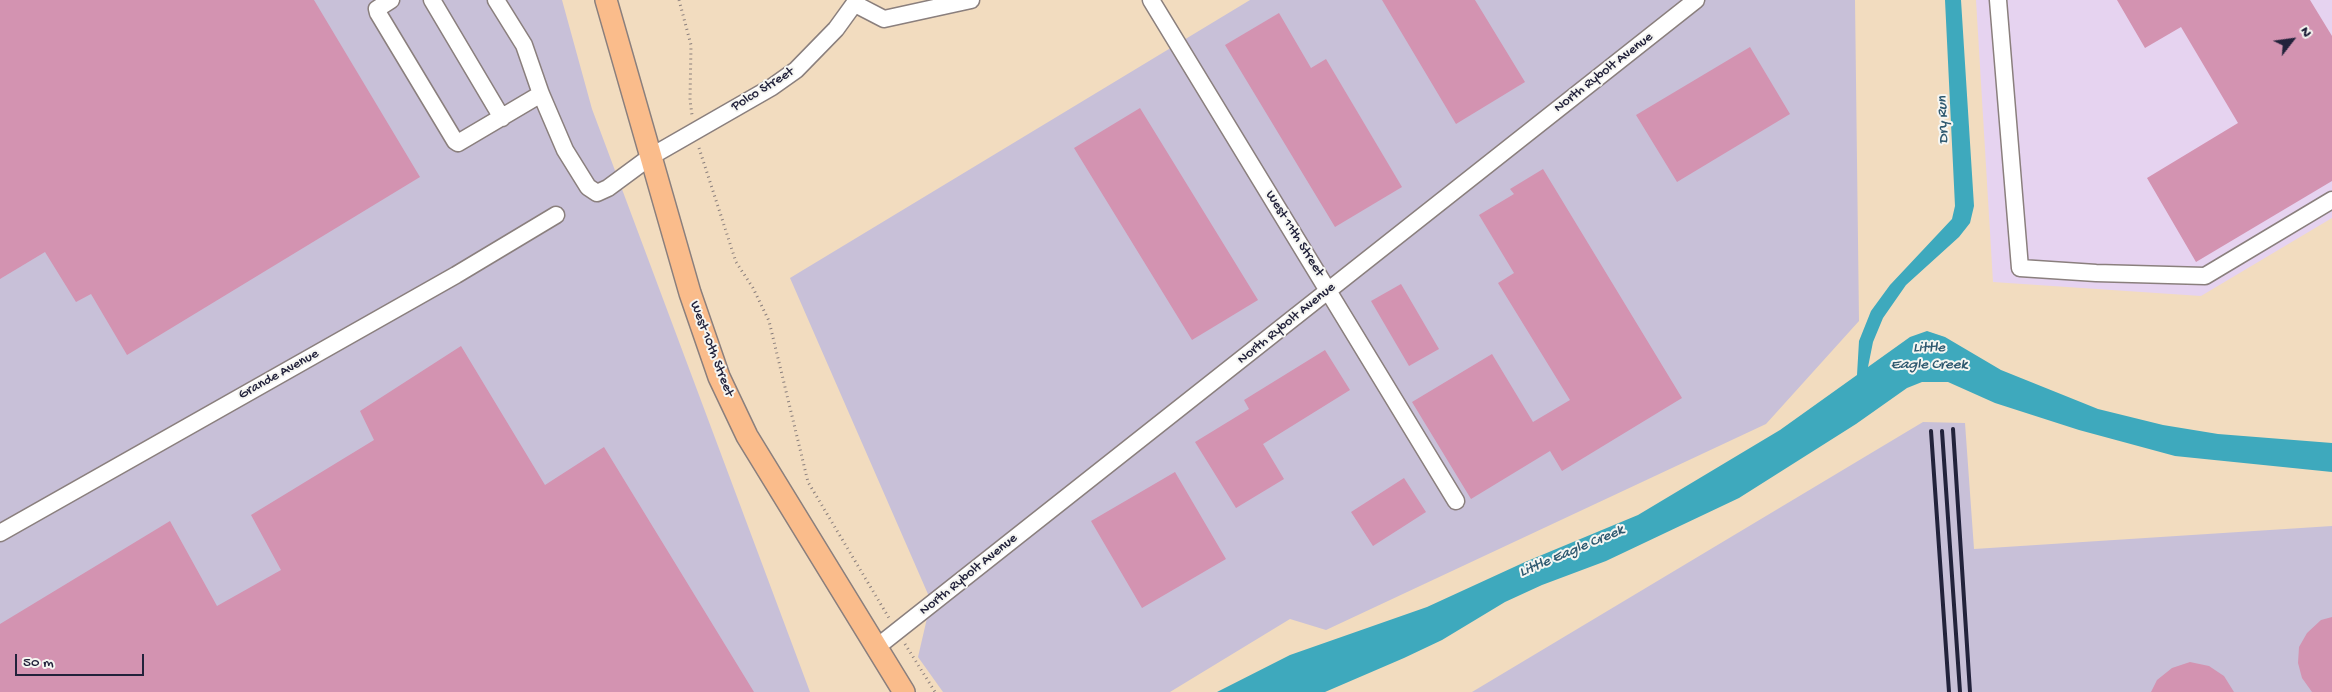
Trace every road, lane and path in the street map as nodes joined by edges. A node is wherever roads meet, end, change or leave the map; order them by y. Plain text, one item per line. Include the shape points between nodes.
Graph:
1 (391, 0) edge
2 (432, 0) edge
3 (496, 0) edge
4 (511, 0) edge
5 (606, 0) edge
6 (679, 0) edge
7 (971, 0) edge
8 (1151, 0) edge
9 (1696, 0) edge
10 (1998, 0) edge
11 (856, 2) edge
12 (947, 3) edge
13 (524, 44) junction
14 (541, 94) junction
15 (502, 118) junction
16 (696, 130) junction
17 (650, 156) junction
18 (2332, 200) edge
19 (556, 215) dead end
20 (1329, 291) junction
21 (1456, 501) dead end
22 (0, 533) edge
23 (897, 632) junction
24 (877, 647) junction
25 (904, 692) edge
26 (934, 692) edge

1 - 15 street via 377,9 378,13 454,141 462,142
2 - 15 street
3 - 13 street
4 - 13 street
5 - 17 main road, West 10th Street
6 - 16 path via 691,45 690,100
7 - 12 street
8 - 20 street, West 11th Street
9 - 20 street, North Rybolt Avenue
10 - 18 street via 2020,268 2205,276
11 - 12 street via 884,19
11 - 16 street, Polco Street via 830,36 796,70
13 - 14 street
14 - 15 street
14 - 17 street, Polco Street via 565,150 588,187 597,193
16 - 17 street, Polco Street
16 - 23 path via 701,158 736,262 769,321 808,482
17 - 24 main road, West 10th Street via 690,293 719,377 747,436
19 - 22 street, Grande Avenue via 456,276
20 - 21 street, West 11th Street
20 - 23 street, North Rybolt Avenue
23 - 24 street, North Rybolt Avenue
23 - 26 path
24 - 25 main road, West 10th Street

